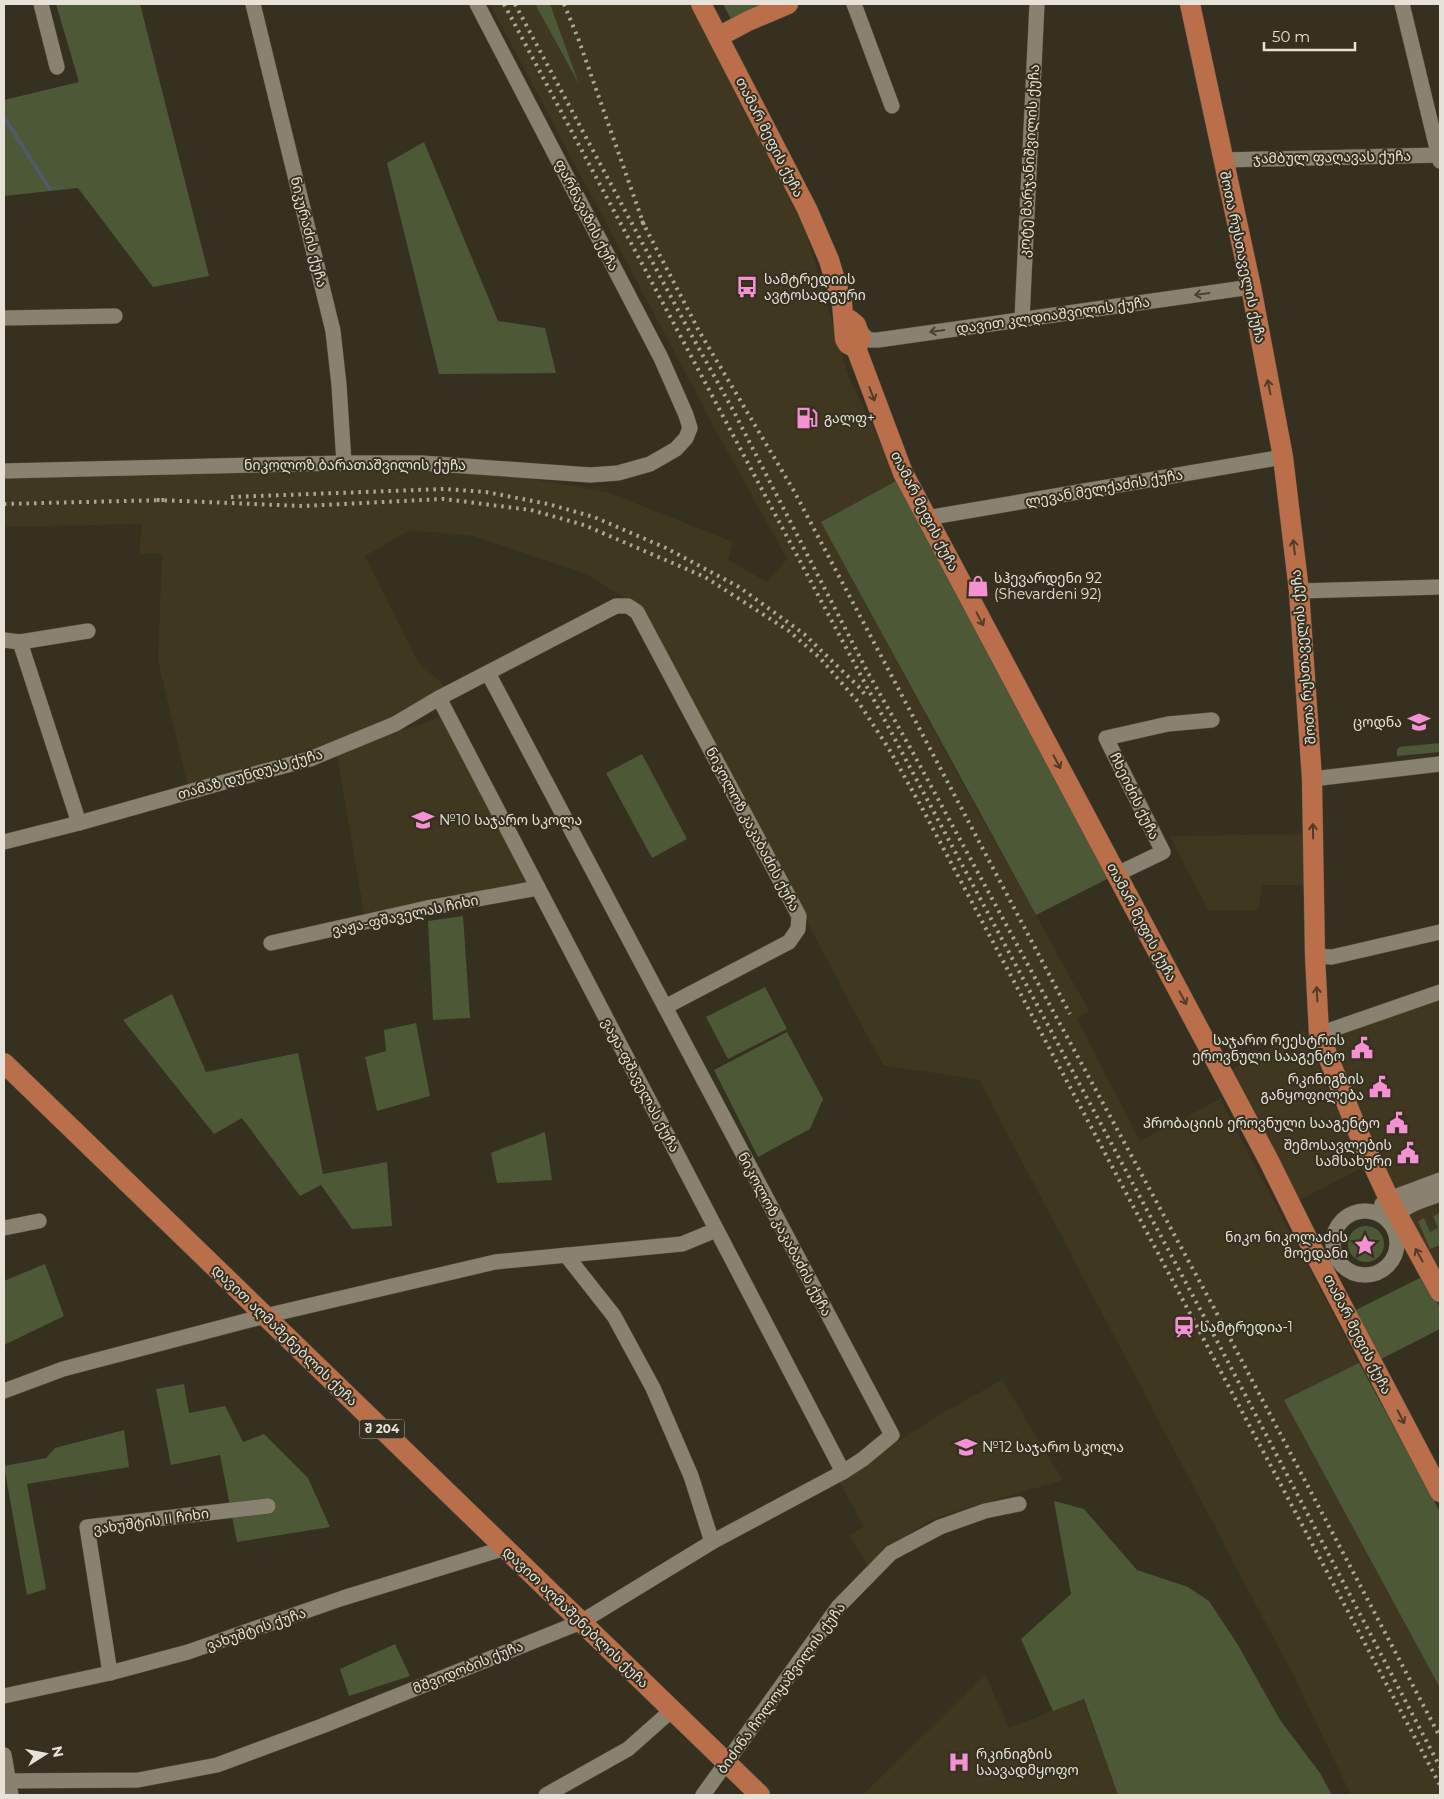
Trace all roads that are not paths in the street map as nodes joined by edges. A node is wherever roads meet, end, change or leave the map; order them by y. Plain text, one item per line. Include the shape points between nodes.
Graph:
1 (41, 4) edge
2 (253, 4) edge
3 (478, 4) edge
4 (701, 4) edge
5 (788, 4) edge
6 (854, 4) edge
7 (1036, 4) edge
8 (1190, 4) edge
9 (1402, 4) edge
10 (718, 37) junction
11 (57, 67) dead end
12 (892, 106) dead end
13 (1440, 157) edge
14 (1223, 160) junction
15 (1251, 287) junction
16 (115, 316) dead end
17 (4, 318) edge
18 (1022, 319) junction
19 (853, 331) junction
20 (690, 428) joint
21 (1283, 457) junction
22 (344, 463) junction
23 (4, 471) edge
24 (926, 518) junction
25 (1440, 588) edge
26 (1299, 591) junction
27 (616, 606) joint
28 (88, 631) dead end
29 (4, 640) edge
30 (20, 642) junction
31 (488, 673) junction
32 (439, 698) junction
33 (1212, 720) dead end
34 (1440, 764) edge
35 (1312, 779) junction
36 (79, 823) junction
37 (4, 842) edge
38 (1117, 874) junction
39 (538, 888) junction
40 (1440, 932) edge
41 (271, 943) dead end
42 (1315, 956) junction
43 (1440, 992) edge
44 (665, 1007) junction
45 (1319, 1034) junction
46 (4, 1063) edge
47 (1440, 1180) edge
48 (1440, 1194) edge
49 (1389, 1199) junction
50 (1372, 1211) junction
51 (1398, 1218) junction
52 (38, 1221) dead end
53 (4, 1228) edge
54 (716, 1230) junction
55 (1397, 1239) junction
56 (1332, 1240) junction
57 (566, 1255) junction
58 (1318, 1258) junction
59 (1354, 1274) junction
60 (1328, 1275) junction
61 (1440, 1292) edge
62 (265, 1316) junction
63 (4, 1391) edge
64 (892, 1435) joint
65 (843, 1472) junction
66 (1440, 1492) edge
67 (1019, 1504) dead end
68 (268, 1506) dead end
69 (712, 1542) junction
70 (505, 1548) junction
71 (581, 1622) junction
72 (110, 1673) junction
73 (4, 1696) edge
74 (672, 1710) junction
75 (4, 1755) edge
76 (726, 1763) junction
77 (6, 1780) edge
78 (11, 1795) edge
79 (546, 1795) edge
80 (703, 1795) edge
81 (760, 1795) edge

1 - 11 street
2 - 22 street, ნიკურაძის ქუჩა via 333,331
3 - 20 street, ფარნავაზის ქუჩა via 662,358
4 - 10 main road, თამარ მეფის ქუჩა
5 - 10 main road
6 - 12 street
7 - 18 street, კოტე მარჯანიშვილის ქუჩა
8 - 14 main road, შოთა რუსთაველის ქუჩა
9 - 13 street
10 - 19 main road, თამარ მეფის ქუჩა via 807,209 829,260
13 - 14 street, ჯამბულ ფაღავას ქუჩა
14 - 15 main road, შოთა რუსთაველის ქუჩა
15 -> 18 street, დავით კლდიაშვილის ქუჩა
21 -> 15 main road, შოთა რუსთაველის ქუჩა
16 - 17 street
18 -> 19 street, დავით კლდიაშვილის ქუჩა via 878,340 869,340
19 -> 24 main road, თამარ მეფის ქუჩა via 903,473
20 - 22 street, ნიკოლოზ ბარათაშვილის ქუჩა via 676,449 650,464 618,473 590,475 422,463
21 - 24 street, ლევან მელქაძის ქუჩა
26 -> 21 main road, შოთა რუსთაველის ქუჩა
22 - 23 street, ნიკოლოზ ბარათაშვილის ქუჩა
24 -> 38 main road, თამარ მეფის ქუჩა
25 - 26 street
26 - 35 main road, შოთა რუსთაველის ქუჩა
27 - 31 street, თამაზ დუნდუას ქუჩა
27 - 44 street, ნიკოლოზ კაკაბაძის ქუჩა via 628,606 637,612 799,916 798,929 789,942
28 - 30 street
29 - 30 street
30 - 36 street
31 - 32 street, თამაზ დუნდუას ქუჩა
31 - 44 street, ნიკოლოზ კაკაბაძის ქუჩა
32 - 36 street, თამაზ დუნდუას ქუჩა via 395,724 310,759
32 - 39 street, ვაჟა-ფშაველას ქუჩა
33 - 38 street, ჩხეიძის ქუჩა via 1168,724 1106,738 1163,852
34 - 35 street
42 -> 35 main road, შოთა რუსთაველის ქუჩა
36 - 37 street, თამაზ დუნდუას ქუჩა
38 -> 58 main road, თამარ მეფის ქუჩა
39 - 41 street, ვაჟა-ფშაველას ჩიხი via 427,908
39 - 54 street, ვაჟა-ფშაველას ქუჩა
40 - 42 street via 1332,957
45 -> 42 main road, შოთა რუსთაველის ქუჩა
43 - 45 street
44 - 64 street, ნიკოლოზ კაკაბაძის ქუჩა
45 - 49 main road, შოთა რუსთაველის ქუჩა
46 - 62 main road, დავით აღმაშენებლის ქუჩა / შ 204
47 - 49 street
48 - 51 street via 1418,1202 1401,1212
49 - 50 street
49 - 51 main road, შოთა რუსთაველის ქუჩა
50 - 55 street via 1392,1224
50 - 56 street via 1348,1214 1337,1225
51 - 55 street
61 -> 51 main road, შოთა რუსთაველის ქუჩა
52 - 53 street
54 - 57 street via 682,1244
54 - 65 street, ვაჟა-ფშაველას ქუჩა
55 - 59 street via 1395,1255 1385,1268 1371,1275
56 - 58 street
56 - 59 street via 1335,1257
57 - 62 street via 495,1262
57 - 69 street via 614,1316 653,1388 691,1476
58 - 60 main road, თამარ მეფის ქუჩა
59 - 60 street
60 -> 66 main road, თამარ მეფის ქუჩა
62 - 63 street via 63,1369
62 - 70 main road, დავით აღმაშენებლის ქუჩა / შ 204
64 - 65 street, მშვიდობის ქუჩა
65 - 69 street, მშვიდობის ქუჩა
67 - 76 street, ბიძინა ჩოლოყაშვილის ქუჩა via 985,1511 940,1527 891,1553 839,1606
68 - 72 street, ვახუშტის II ჩიხი via 88,1528
69 - 71 street, მშვიდობის ქუჩა
70 - 71 main road, დავით აღმაშენებლის ქუჩა / შ 204
70 - 72 street, ვახუშტის ქუჩა via 343,1598 188,1652
71 - 74 main road, დავით აღმაშენებლის ქუჩა / შ 204
71 - 77 street, მშვიდობის ქუჩა via 217,1765 138,1780
72 - 73 street, ვახუშტის ქუჩა
74 - 76 main road, დავით აღმაშენებლის ქუჩა / შ 204
74 - 79 street via 628,1749
75 - 77 street
76 - 80 street, ბიძინა ჩოლოყაშვილის ქუჩა
76 - 81 main road, დავით აღმაშენებლის ქუჩა / შ 204
77 - 78 street

